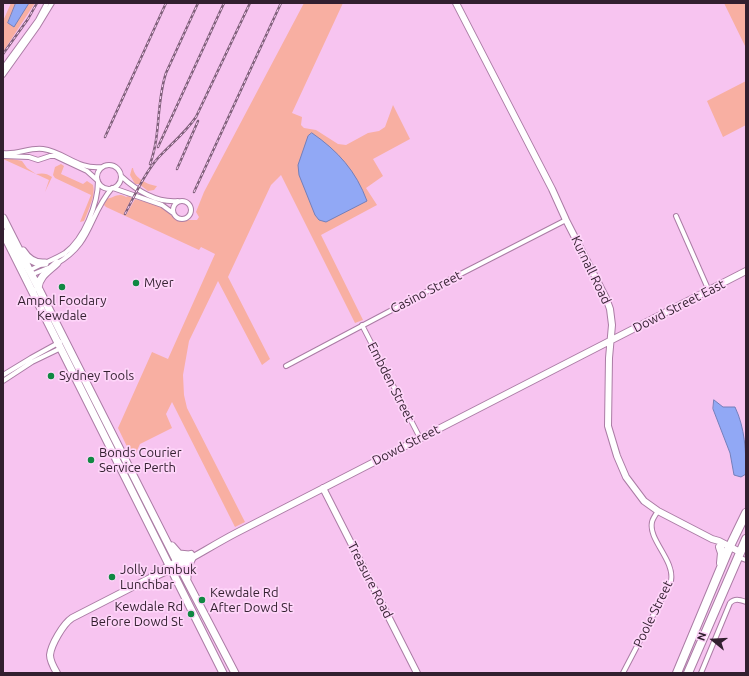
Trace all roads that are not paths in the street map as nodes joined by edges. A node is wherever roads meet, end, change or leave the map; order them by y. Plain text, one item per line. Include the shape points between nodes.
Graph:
1 (47, 3) edge
2 (52, 3) edge
3 (456, 3) edge
4 (3, 68) edge
5 (3, 74) edge
6 (3, 153) edge
7 (3, 156) edge
8 (102, 167) junction
9 (121, 176) junction
10 (98, 180) junction
11 (112, 188) junction
12 (178, 201) junction
13 (173, 213) junction
14 (676, 216) dead end
15 (3, 218) edge
16 (566, 220) junction
17 (3, 233) edge
18 (12, 236) junction
19 (45, 263) junction
20 (57, 263) junction
21 (746, 271) edge
22 (29, 274) junction
23 (38, 288) junction
24 (709, 291) junction
25 (362, 325) junction
26 (611, 341) junction
27 (62, 344) junction
28 (286, 366) dead end
29 (3, 375) edge
30 (3, 381) edge
31 (102, 413) junction
32 (95, 417) junction
33 (420, 438) junction
34 (323, 488) junction
35 (658, 511) junction
36 (746, 514) edge
37 (712, 539) junction
38 (746, 539) edge
39 (168, 542) junction
40 (720, 547) junction
41 (729, 549) junction
42 (741, 555) edge
43 (190, 556) junction
44 (746, 560) edge
45 (178, 563) junction
46 (169, 567) junction
47 (721, 568) junction
48 (187, 580) junction
49 (746, 602) edge
50 (221, 644) junction
51 (217, 661) junction
52 (57, 673) edge
53 (223, 673) edge
54 (235, 673) edge
55 (417, 673) edge
56 (623, 673) edge
57 (677, 673) edge
58 (688, 673) edge
59 (701, 673) edge

1 - 4 street via 38,20
2 - 5 street
3 - 16 street, Kurnall Road
6 - 8 street via 43,148 85,166
7 - 10 street via 29,156 38,160 55,156 87,171
8 - 9 street via 114,166
8 - 10 street via 98,172
9 - 11 street via 119,183
9 - 12 street via 144,194 164,201
10 - 11 street via 102,186
10 - 19 street via 95,203 79,238 65,252
11 - 13 street via 162,205
11 - 20 street via 82,242 72,254
12 - 13 street
12 - 13 street via 189,203 190,213 182,219
14 - 24 street
15 - 18 main road
16 - 25 street, Casino Street
16 - 26 street, Kurnall Road via 609,303
17 - 22 main road
18 - 19 main road via 30,259
18 - 22 main road
19 - 22 street
20 - 22 street
20 - 23 main road via 42,277
21 - 24 street, Dowd Street East
22 - 23 main road
22 - 27 main road
23 - 27 main road
24 - 26 street, Dowd Street East
25 - 28 street, Casino Street
25 - 33 street, Embden Street
26 - 33 street, Dowd Street
26 - 35 street, Kurnall Road via 608,426 626,477 644,501
27 - 29 street
27 - 30 street
27 - 31 main road
27 - 32 main road
31 - 32 main road
31 - 39 main road
32 - 46 main road
33 - 34 street, Dowd Street
34 - 43 street, Dowd Street
34 - 55 street, Treasure Road
35 - 37 street, Kurnall Road
35 - 56 street, Poole Street via 652,520 652,531 671,570 671,582
36 - 41 highway
37 - 40 street, Kurnall Road
37 - 41 street, Kurnall Road
38 - 42 highway
39 - 43 main road via 180,554
39 - 45 main road
40 - 41 street, Kurnall Road
40 - 47 highway
41 - 42 street, Kurnall Road
41 - 47 highway
42 - 44 street, Kurnall Road
42 - 58 highway
43 - 45 street, Dowd Street
43 - 48 main road via 186,568
45 - 46 street, Dowd Street
45 - 48 main road
46 - 51 main road
46 - 52 street, Dowd Street via 67,621 50,653
47 - 57 highway
48 - 50 main road
49 - 59 street via 737,600 730,603
50 - 51 main road via 217,649
50 - 54 main road
51 - 53 main road

